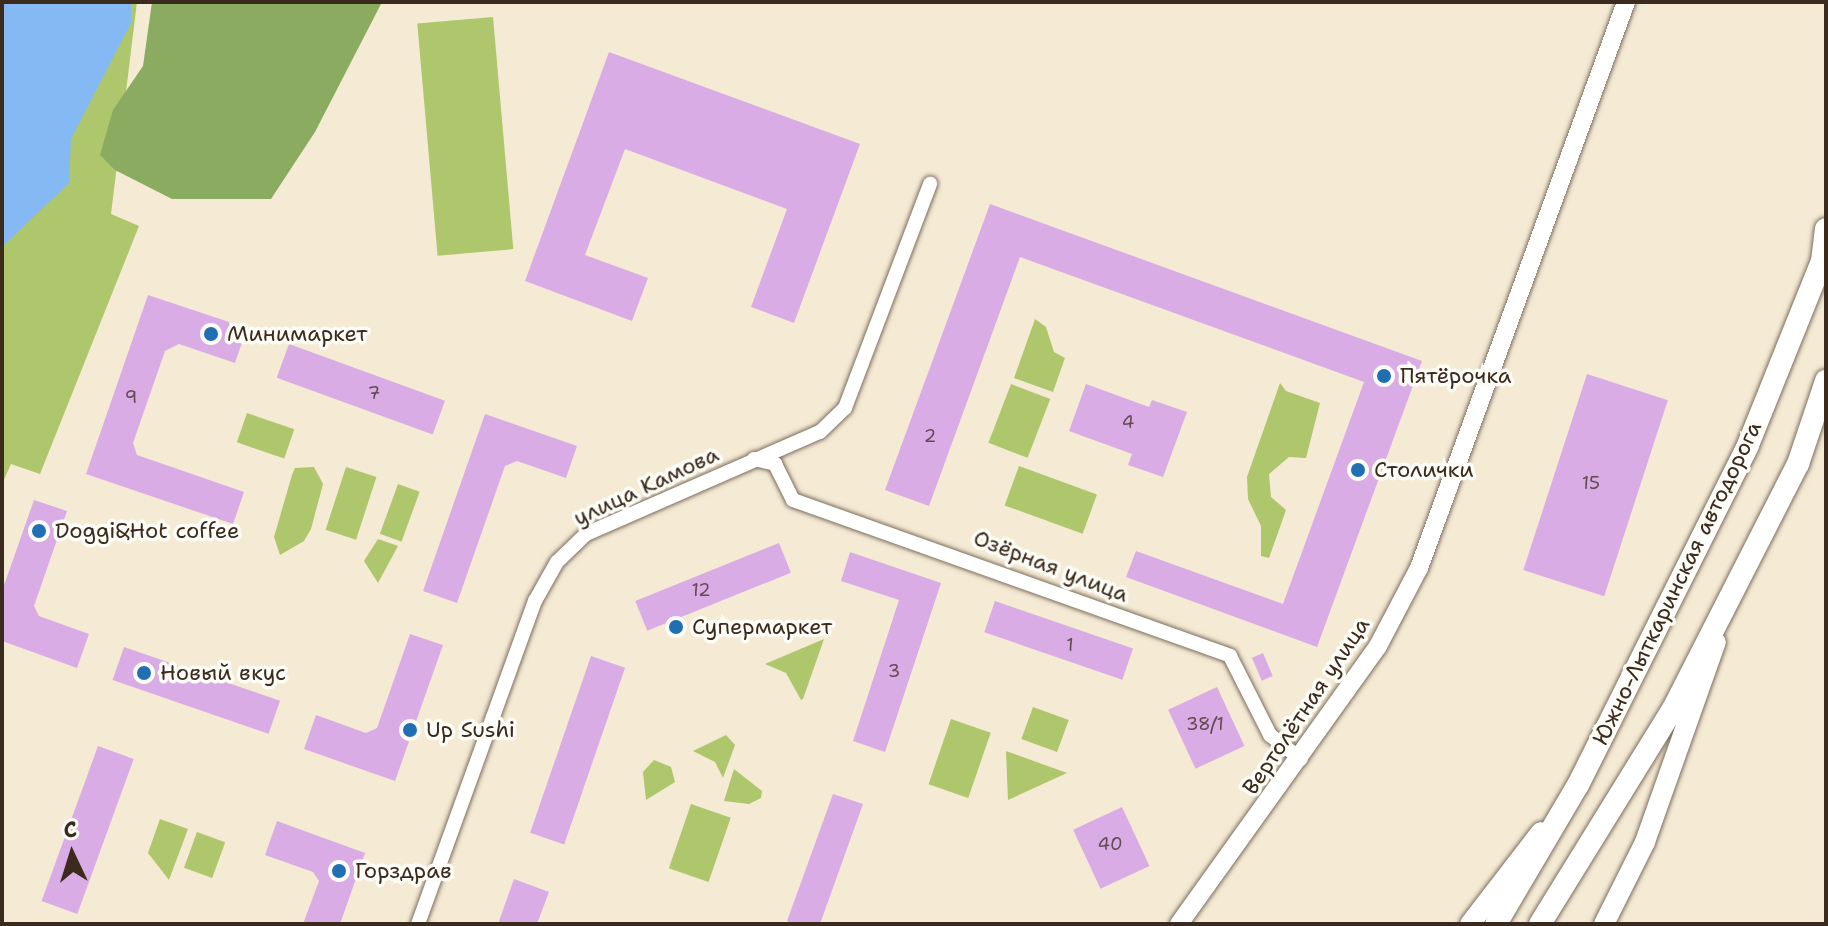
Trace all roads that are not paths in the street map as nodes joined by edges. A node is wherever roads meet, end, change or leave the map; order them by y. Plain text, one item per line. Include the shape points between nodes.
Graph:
1 (1626, 2) edge
2 (930, 184) dead end
3 (1826, 229) edge
4 (1826, 381) edge
5 (754, 459) junction
6 (1738, 581) junction
7 (1301, 759) junction
8 (1578, 785) junction
9 (418, 924) edge
10 (1179, 924) edge
11 (1470, 924) edge
12 (1496, 924) edge
13 (1540, 924) edge
14 (1604, 924) edge

1 - 7 street, Вертолётная улица via 1419,568 1378,646
2 - 5 street, улица Камова via 845,408 820,432
3 - 8 main road, Южно-Лыткаринская автодорога via 1822,261 1748,445
4 - 6 main road, Южно-Лыткаринская автодорога via 1798,464
5 - 7 street, Озёрная улица via 775,464 793,500 1230,656 1270,735
5 - 9 street, улица Камова via 586,534 557,562 535,601
6 - 13 main road, Южно-Лыткаринская автодорога via 1673,709
6 - 14 main road via 1645,842
7 - 10 street, Вертолётная улица
8 - 11 main road
8 - 12 main road, Южно-Лыткаринская автодорога

